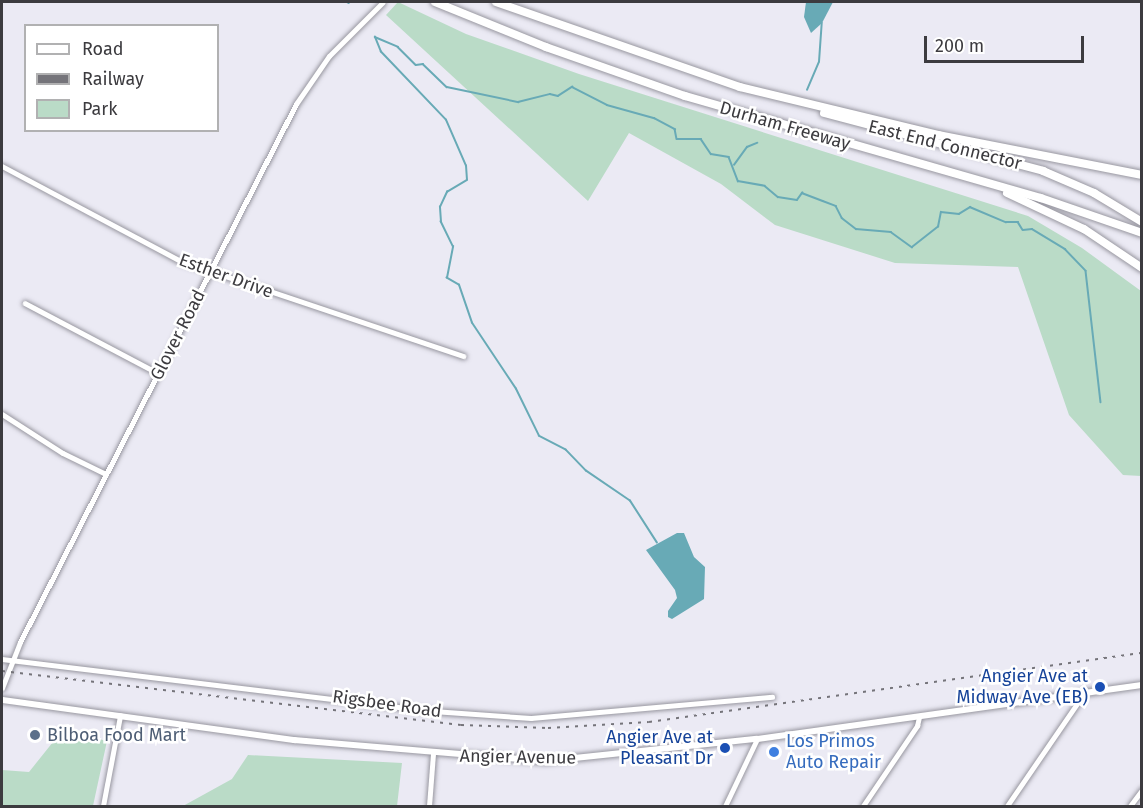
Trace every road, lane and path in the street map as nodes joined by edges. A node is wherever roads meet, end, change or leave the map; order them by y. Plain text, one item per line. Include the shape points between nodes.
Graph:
1 (383, 2) edge
2 (435, 2) edge
3 (496, 2) edge
4 (740, 87) junction
5 (2, 166) edge
6 (1142, 175) edge
7 (969, 178) junction
8 (1141, 221) edge
9 (1142, 233) edge
10 (1142, 268) edge
11 (210, 272) junction
12 (26, 303) dead end
13 (463, 356) dead end
14 (158, 373) junction
15 (2, 414) edge
16 (106, 474) junction
17 (2, 659) edge
18 (11, 660) junction
19 (1142, 685) edge
20 (2, 688) edge
21 (1083, 694) junction
22 (772, 697) dead end
23 (2, 700) edge
24 (120, 716) junction
25 (919, 717) junction
26 (757, 739) junction
27 (433, 754) junction
28 (1142, 790) edge
29 (103, 807) edge
30 (429, 807) edge
31 (725, 807) edge
32 (863, 807) edge
33 (1008, 807) edge
34 (1130, 807) edge

1 - 11 street, Glover Road via 340,43 304,92
2 - 7 highway, Durham Freeway via 676,93
3 - 4 highway, Durham Freeway
4 - 6 highway, Durham Freeway via 938,135
4 - 8 highway, East End Connector via 865,125 1043,171 1094,193
5 - 11 street, Esther Drive via 181,261
7 - 9 highway, Durham Freeway
7 - 10 highway, East End Connector via 1068,220
11 - 13 street, Esther Drive
11 - 14 street, Glover Road
12 - 14 street
14 - 16 street, Glover Road
15 - 16 street via 63,453
16 - 18 street, Glover Road
17 - 18 street, Rigsbee Road
18 - 20 street, Glover Road
18 - 22 street, Rigsbee Road via 433,711 531,718
19 - 21 main road, Angier Avenue
21 - 25 main road, Angier Avenue
21 - 33 street
23 - 24 main road, Angier Avenue
24 - 27 main road, Angier Avenue
24 - 29 street
25 - 26 main road, Angier Avenue
25 - 32 street via 917,726
26 - 27 main road, Angier Avenue via 561,760
26 - 31 street
27 - 30 street
28 - 34 street

